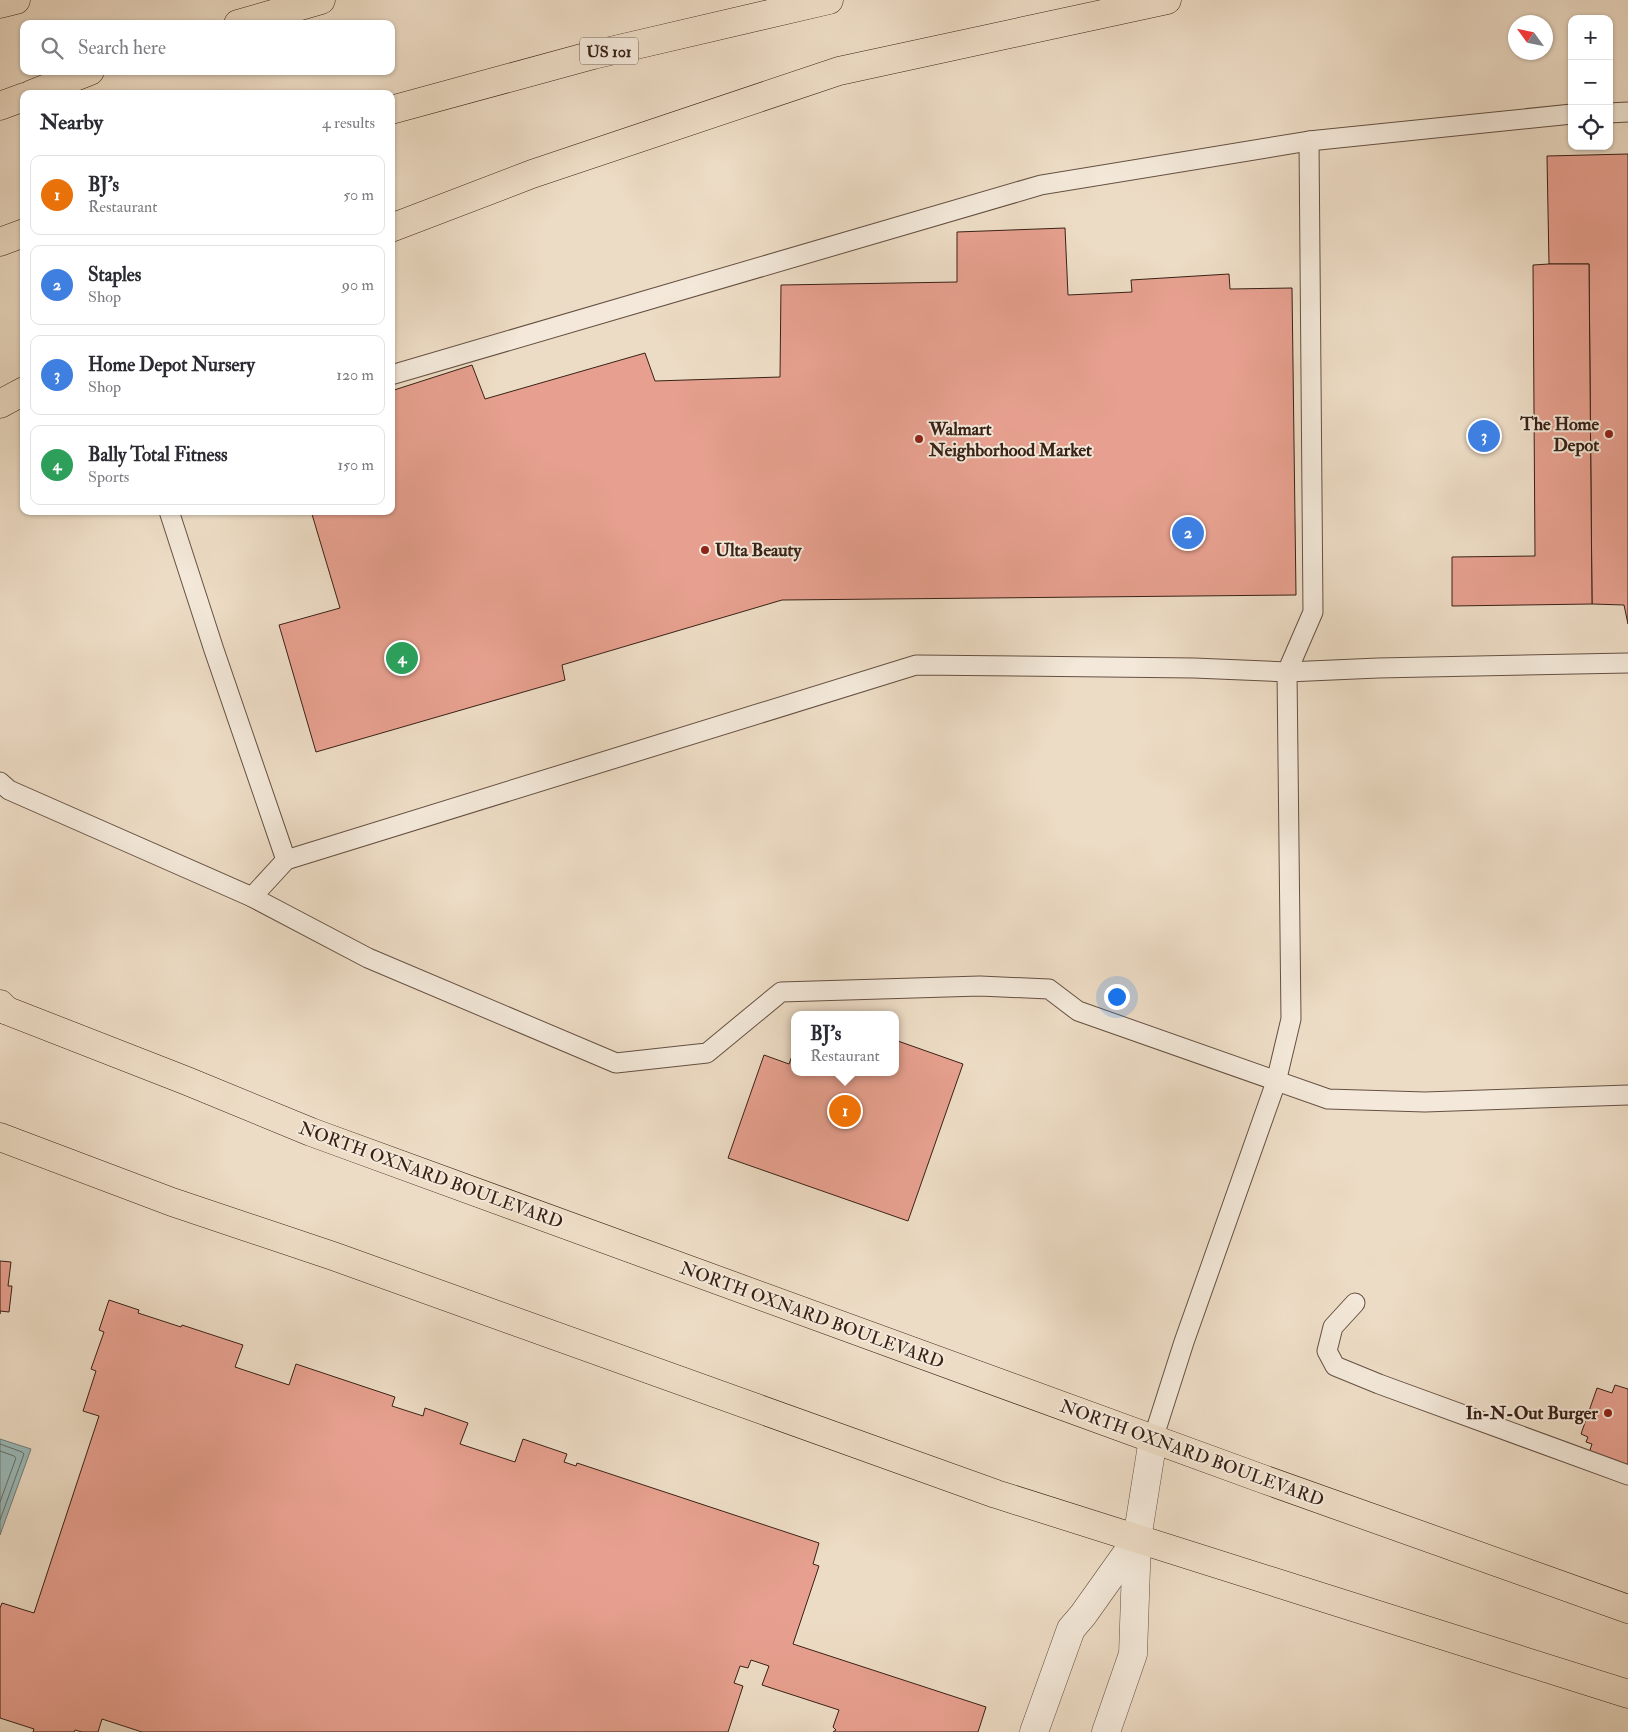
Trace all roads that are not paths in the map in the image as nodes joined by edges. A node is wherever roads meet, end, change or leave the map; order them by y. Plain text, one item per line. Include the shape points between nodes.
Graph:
1 (16, 0) edge
2 (321, 0) edge
3 (830, 0) edge
4 (1167, 0) edge
5 (0, 4) edge
6 (252, 20) edge
7 (80, 75) edge
8 (42, 90) edge
9 (20, 98) edge
10 (0, 106) edge
11 (395, 109) edge
12 (1628, 112) edge
13 (1613, 113) edge
14 (1568, 114) edge
15 (1309, 141) junction
16 (395, 226) edge
17 (20, 234) edge
18 (0, 242) edge
19 (395, 374) edge
20 (20, 393) edge
21 (0, 404) edge
22 (170, 515) edge
23 (1628, 663) edge
24 (1287, 672) junction
25 (0, 782) edge
26 (286, 860) junction
27 (252, 897) junction
28 (2, 1007) edge
29 (1276, 1082) junction
30 (1628, 1095) edge
31 (0, 1137) edge
32 (1355, 1303) dead end
33 (1153, 1439) junction
34 (1628, 1475) edge
35 (1137, 1539) junction
36 (1628, 1609) edge
37 (1628, 1694) edge
38 (1034, 1732) edge
39 (1106, 1732) edge

1 - 5 main road
2 - 6 main road
3 - 11 main road, US 101 via 592,55
4 - 16 main road via 839,71 532,174
7 - 8 main road
9 - 10 main road
12 - 13 lane
14 - 15 lane
15 - 19 lane via 1041,185
15 - 24 lane via 1313,612
17 - 18 main road
20 - 21 main road
22 - 26 lane
23 - 24 lane
24 - 26 lane via 916,665
24 - 29 lane via 1292,1018
25 - 27 lane via 8,790
26 - 27 lane
27 - 29 lane via 368,958 616,1063 707,1053 781,992 980,986 1049,989 1078,1011
28 - 33 main road, NORTH OXNARD BOULEVARD via 311,1132
29 - 30 lane via 1328,1099 1425,1102
29 - 33 lane
31 - 35 main road via 172,1202 332,1256 996,1494
32 - 34 lane via 1333,1327 1327,1351 1334,1366
33 - 35 street
33 - 36 main road, NORTH OXNARD BOULEVARD
35 - 37 main road
35 - 38 street via 1071,1629
35 - 39 street via 1133,1654

